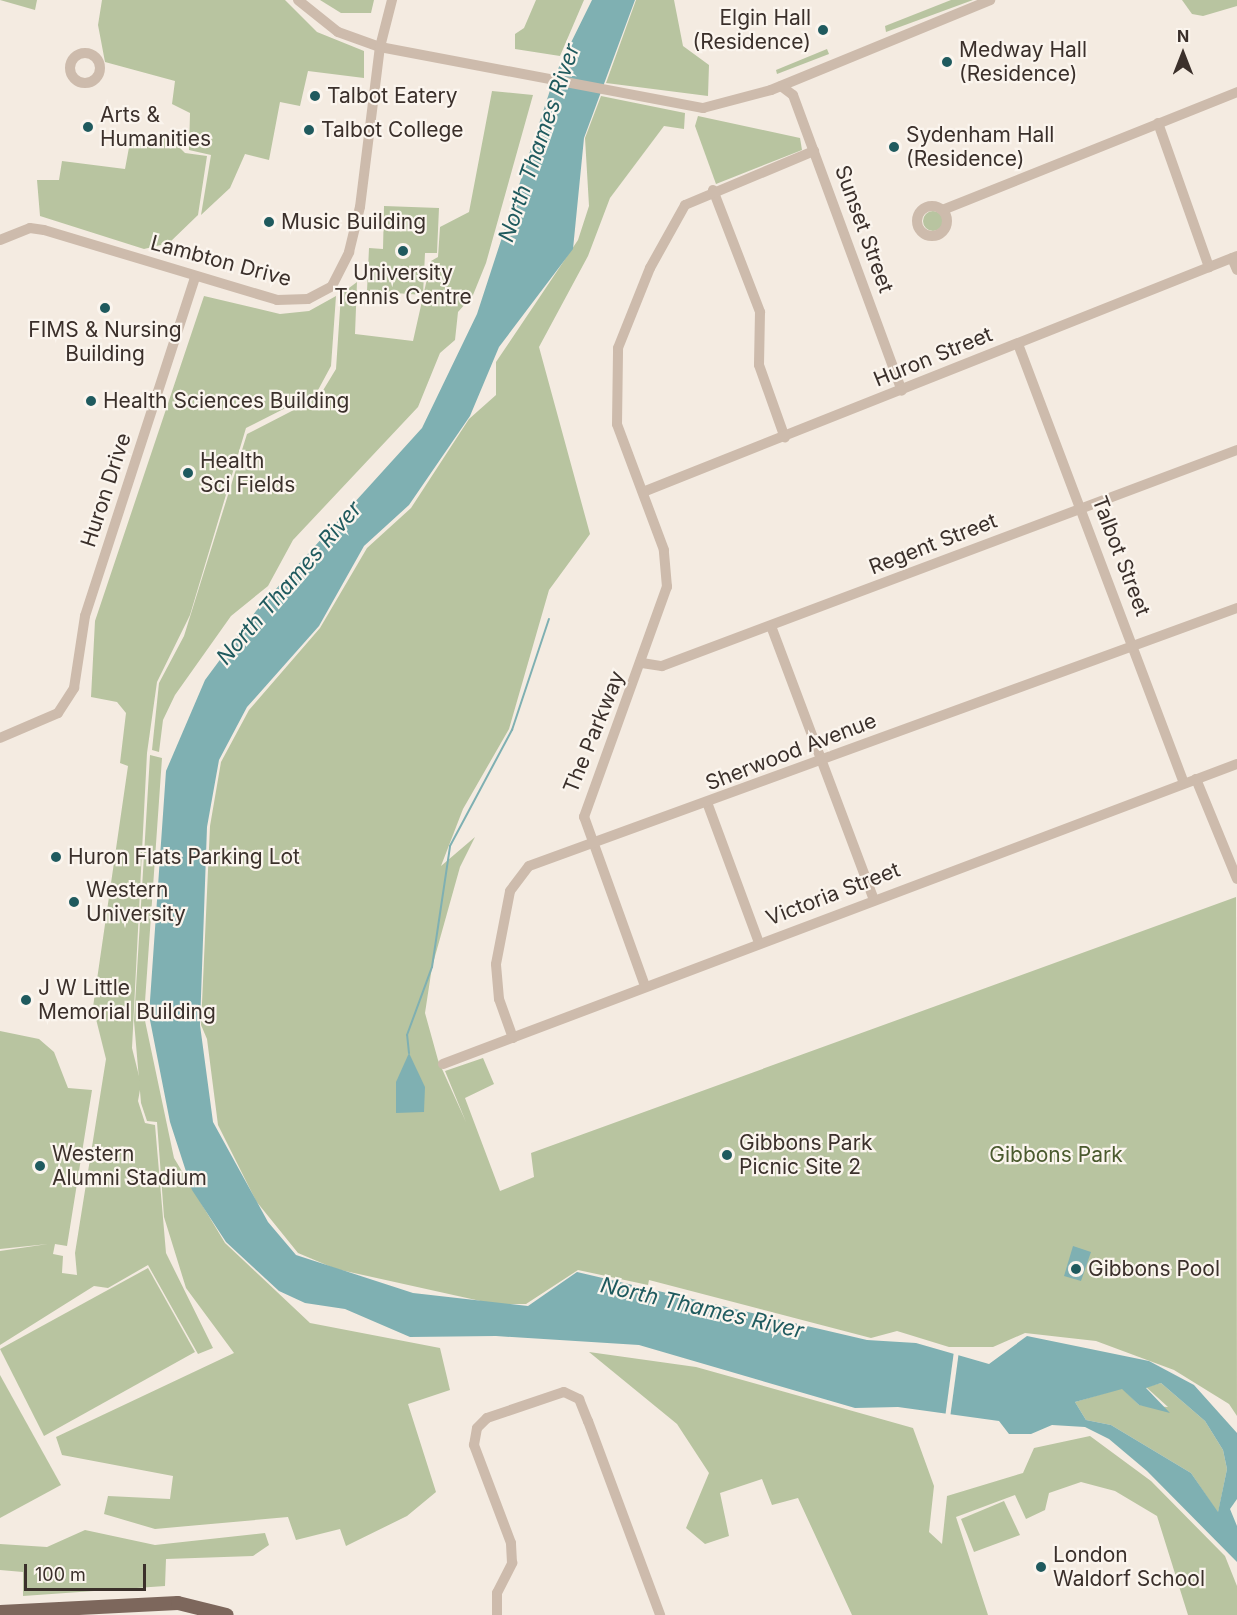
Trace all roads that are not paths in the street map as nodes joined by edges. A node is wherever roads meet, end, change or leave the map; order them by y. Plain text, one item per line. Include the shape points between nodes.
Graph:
1 (298, 0) edge
2 (392, 0) edge
3 (990, 0) edge
4 (380, 47) junction
5 (782, 86) junction
6 (1237, 92) edge
7 (1158, 123) junction
8 (814, 151) junction
9 (713, 190) junction
10 (945, 208) dead end
11 (0, 240) edge
12 (1235, 257) edge
13 (1209, 267) junction
14 (1237, 270) edge
15 (195, 277) junction
16 (1018, 344) junction
17 (902, 391) junction
18 (785, 438) junction
19 (1237, 450) edge
20 (643, 491) junction
21 (1082, 508) junction
22 (1237, 608) edge
23 (771, 626) junction
24 (1134, 645) junction
25 (642, 663) junction
26 (0, 738) edge
27 (822, 762) junction
28 (1237, 764) edge
29 (1196, 779) junction
30 (1184, 783) junction
31 (708, 805) junction
32 (592, 844) junction
33 (1237, 879) edge
34 (874, 900) junction
35 (759, 943) junction
36 (645, 986) junction
37 (513, 1038) junction
38 (443, 1064) dead end
39 (0, 1612) edge
40 (227, 1615) edge
41 (497, 1615) edge
42 (660, 1615) edge

1 - 4 street via 338,32
2 - 4 street, Lambton Drive
3 - 5 street
4 - 5 street via 703,108
4 - 15 street, Lambton Drive via 360,207 349,252 332,286 296,301
5 - 8 street, Sunset Street via 793,95
6 - 7 street
7 - 10 street
7 - 13 street
8 - 9 street
8 - 17 street, Sunset Street
9 - 18 street via 760,312 759,365
9 - 20 street, The Parkway via 688,201 674,219 618,348 617,424
11 - 15 street, Lambton Drive via 30,228 44,230
12 - 13 street, Huron Street
12 - 14 street
13 - 16 street, Huron Street
15 - 26 street, Huron Drive via 85,616 75,688 58,713
16 - 17 street, Huron Street
16 - 21 street, Talbot Street
17 - 18 street, Huron Street
18 - 20 street, Huron Street
19 - 21 street, Regent Street
20 - 25 street, The Parkway via 668,573 663,612
21 - 23 street, Regent Street
21 - 24 street, Talbot Street
22 - 24 street, Sherwood Avenue
23 - 25 street, Regent Street via 662,666
23 - 27 street
24 - 27 street, Sherwood Avenue
24 - 30 street, Talbot Street
25 - 32 street, The Parkway via 585,806
27 - 31 street, Sherwood Avenue
27 - 34 street
28 - 29 street, Victoria Street
29 - 30 street, Victoria Street
29 - 33 street
30 - 34 street, Victoria Street
31 - 32 street, Sherwood Avenue
31 - 35 street
32 - 36 street, The Parkway
32 - 37 street, Sherwood Avenue via 529,866 510,891 496,964 499,999
34 - 35 street, Victoria Street
35 - 36 street, Victoria Street
36 - 37 street, Victoria Street
37 - 38 street, Victoria Street
39 - 40 main road via 178,1603
41 - 42 street via 497,1593 512,1563 511,1543 474,1444 477,1428 487,1418 564,1392 582,1407

